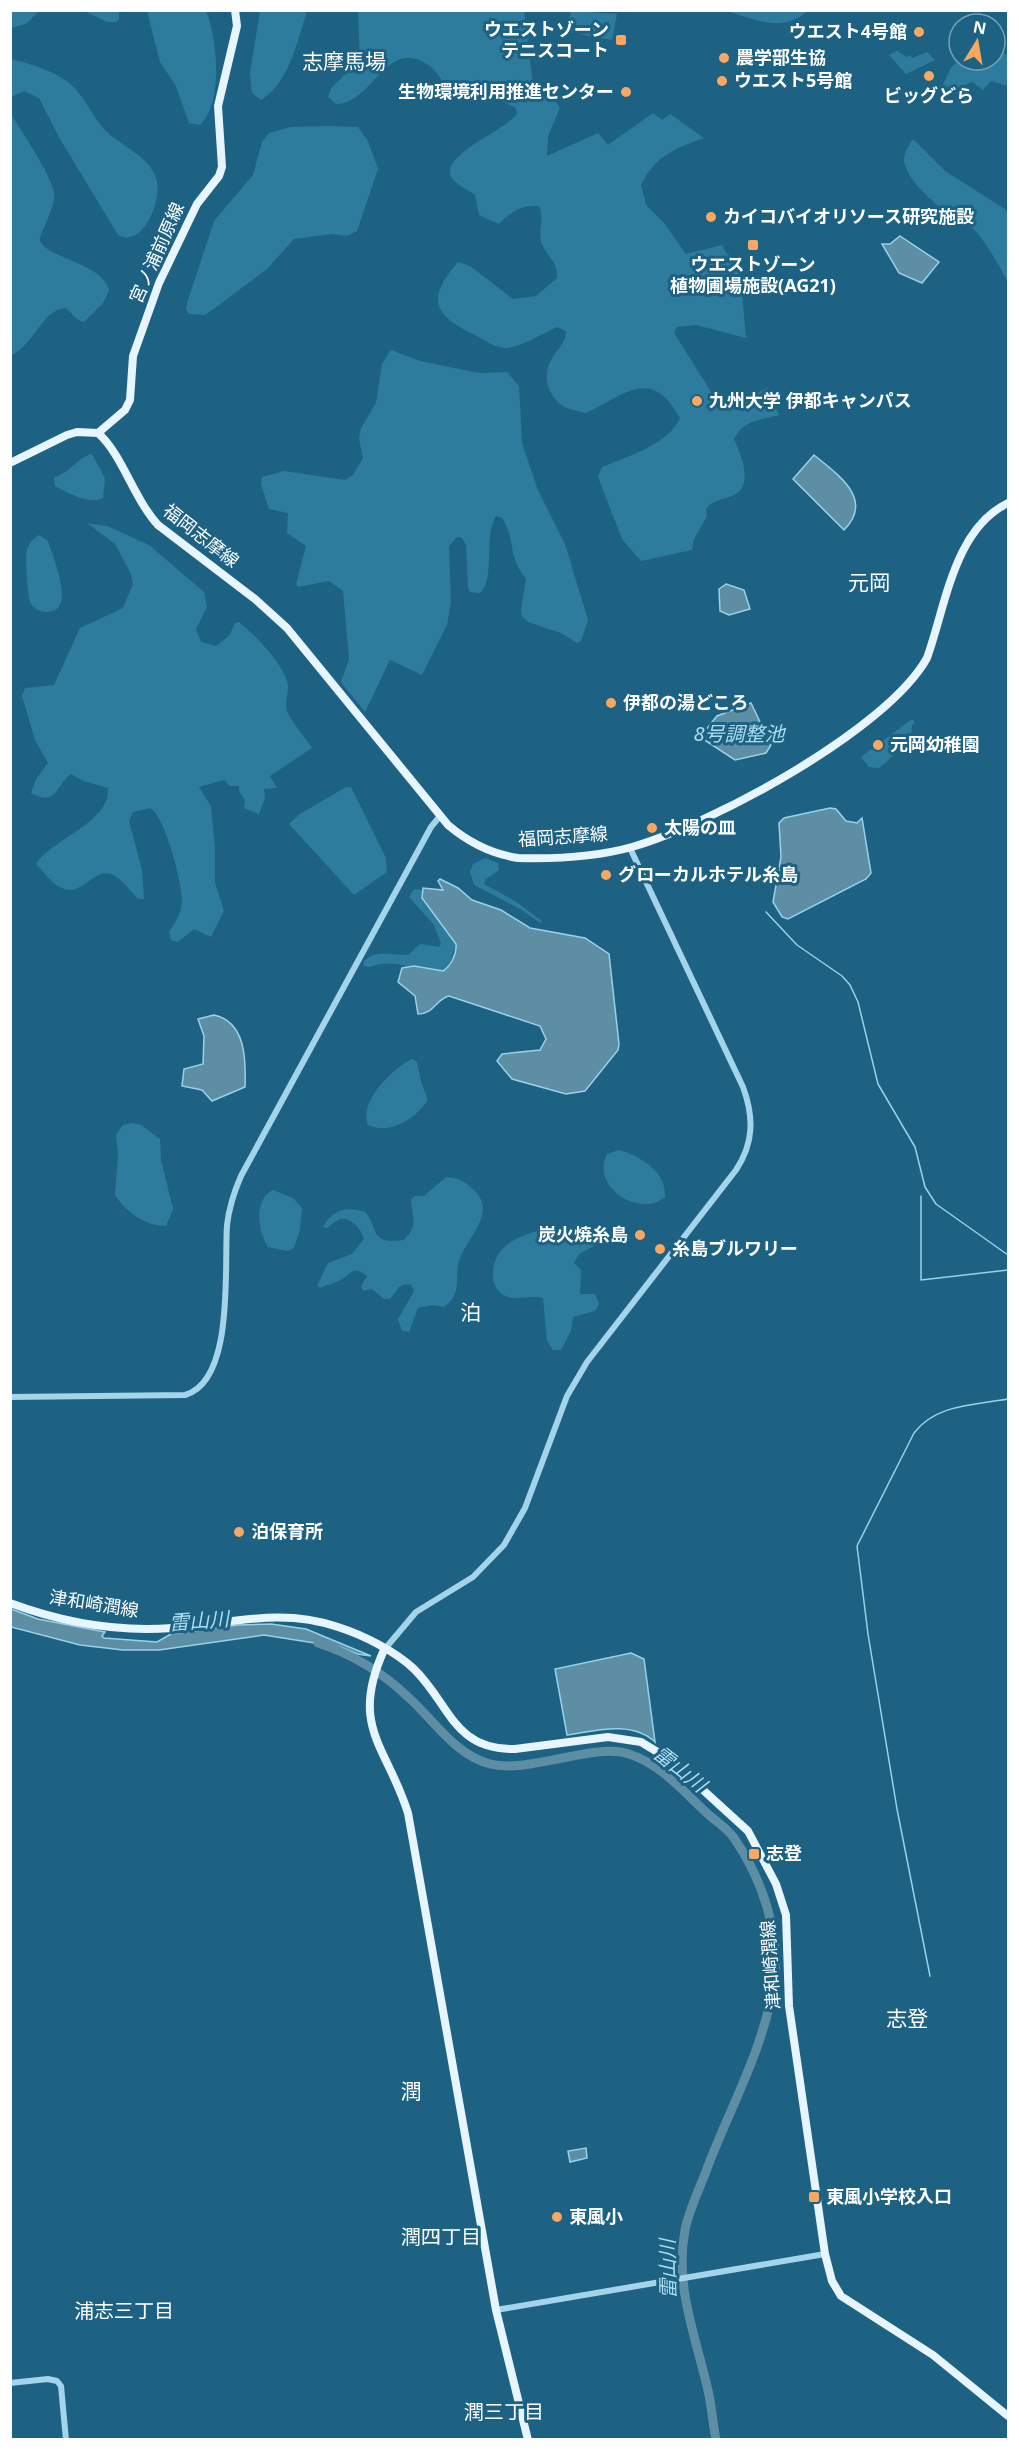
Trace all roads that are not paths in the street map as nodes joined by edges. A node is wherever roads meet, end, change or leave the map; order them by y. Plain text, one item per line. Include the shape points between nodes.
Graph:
1 (235, 10) edge
2 (98, 433) junction
3 (10, 463) edge
4 (1008, 503) edge
5 (440, 816) junction
6 (630, 848) junction
7 (10, 1397) edge
8 (10, 1603) edge
9 (382, 1654) junction
10 (825, 2254) junction
11 (496, 2310) junction
12 (10, 2383) edge
13 (1008, 2416) edge
14 (66, 2439) edge
15 (528, 2439) edge

1 - 2 main road, 宮ノ浦前原線 via 237,26 218,106 222,167 197,204 159,284 133,356 130,400 125,410
2 - 3 main road via 67,435
2 - 5 main road, 福岡志摩線 via 144,510 286,628
4 - 6 main road, 福岡志摩線 via 984,518 970,535 927,658 911,684 813,758 752,796 686,829
5 - 6 main road, 福岡志摩線 via 459,835 505,856 560,857
5 - 7 street via 430,827 238,1183 228,1221 226,1304 207,1382 185,1395
6 - 9 street via 743,1087 751,1113 749,1144 736,1170 586,1362 567,1396 525,1508 504,1545 472,1577 410,1618
8 - 9 main road, 津和崎潤線 via 56,1617 130,1628 189,1626 262,1616 302,1619 340,1628
9 - 10 main road, 津和崎潤線 via 412,1667 434,1692 447,1716 484,1745 515,1749 608,1737 640,1742 669,1759 748,1831 776,1884 786,1915 789,2006
9 - 11 main road via 373,1678 370,1718 380,1752 408,1813
10 - 11 street
10 - 13 main road, 津和崎潤線 via 832,2281 841,2296 933,2355
11 - 15 main road
12 - 14 street via 57,2381 61,2386

